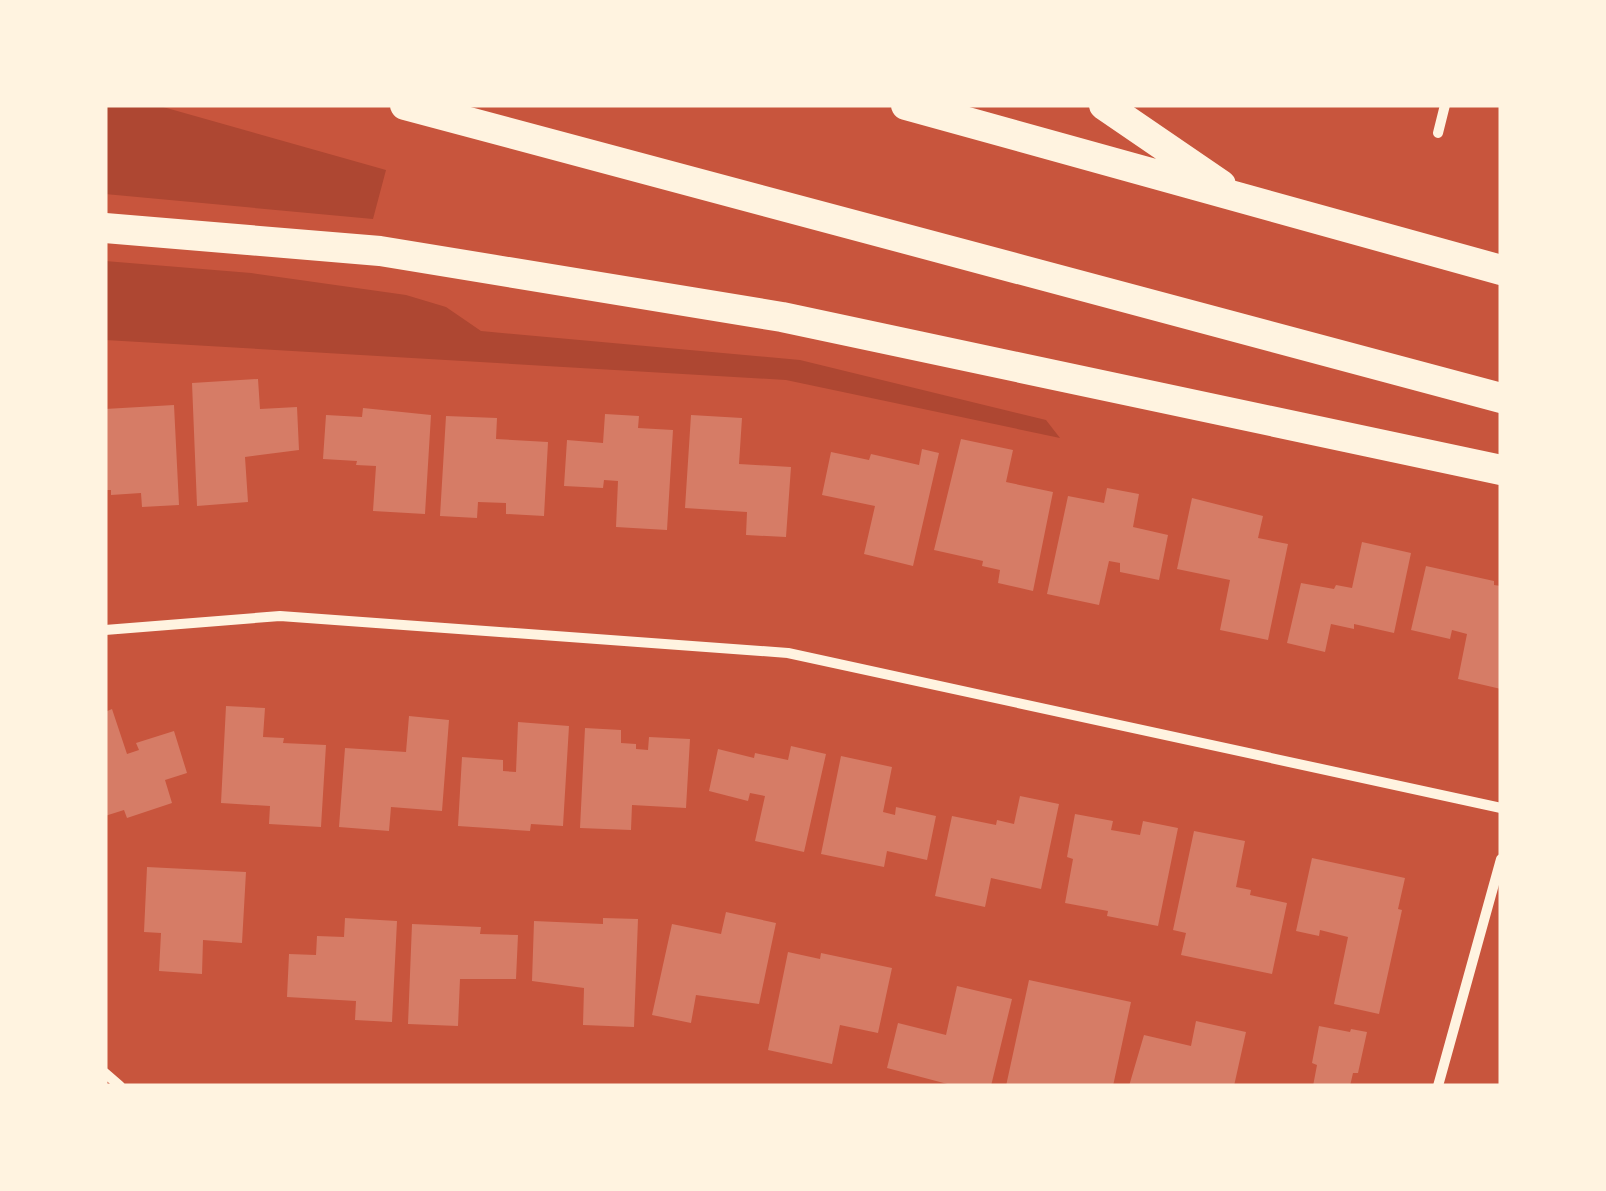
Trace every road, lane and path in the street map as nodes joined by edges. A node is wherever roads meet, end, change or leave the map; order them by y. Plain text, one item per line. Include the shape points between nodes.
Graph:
1 (405, 105) edge
2 (906, 105) edge
3 (1104, 105) edge
4 (1445, 105) edge
5 (1438, 133) dead end
6 (1240, 198) junction
7 (105, 228) edge
8 (1501, 270) edge
9 (1501, 398) edge
10 (1501, 470) edge
11 (105, 630) edge
12 (1501, 808) edge
13 (1501, 859) edge
14 (105, 1073) edge
15 (120, 1086) edge
16 (1438, 1086) edge

1 - 9 highway
2 - 6 highway
3 - 6 highway
4 - 5 street
6 - 8 highway
7 - 10 highway via 380,251 782,317
11 - 12 street via 280,616 788,652
13 - 16 street
14 - 15 street

